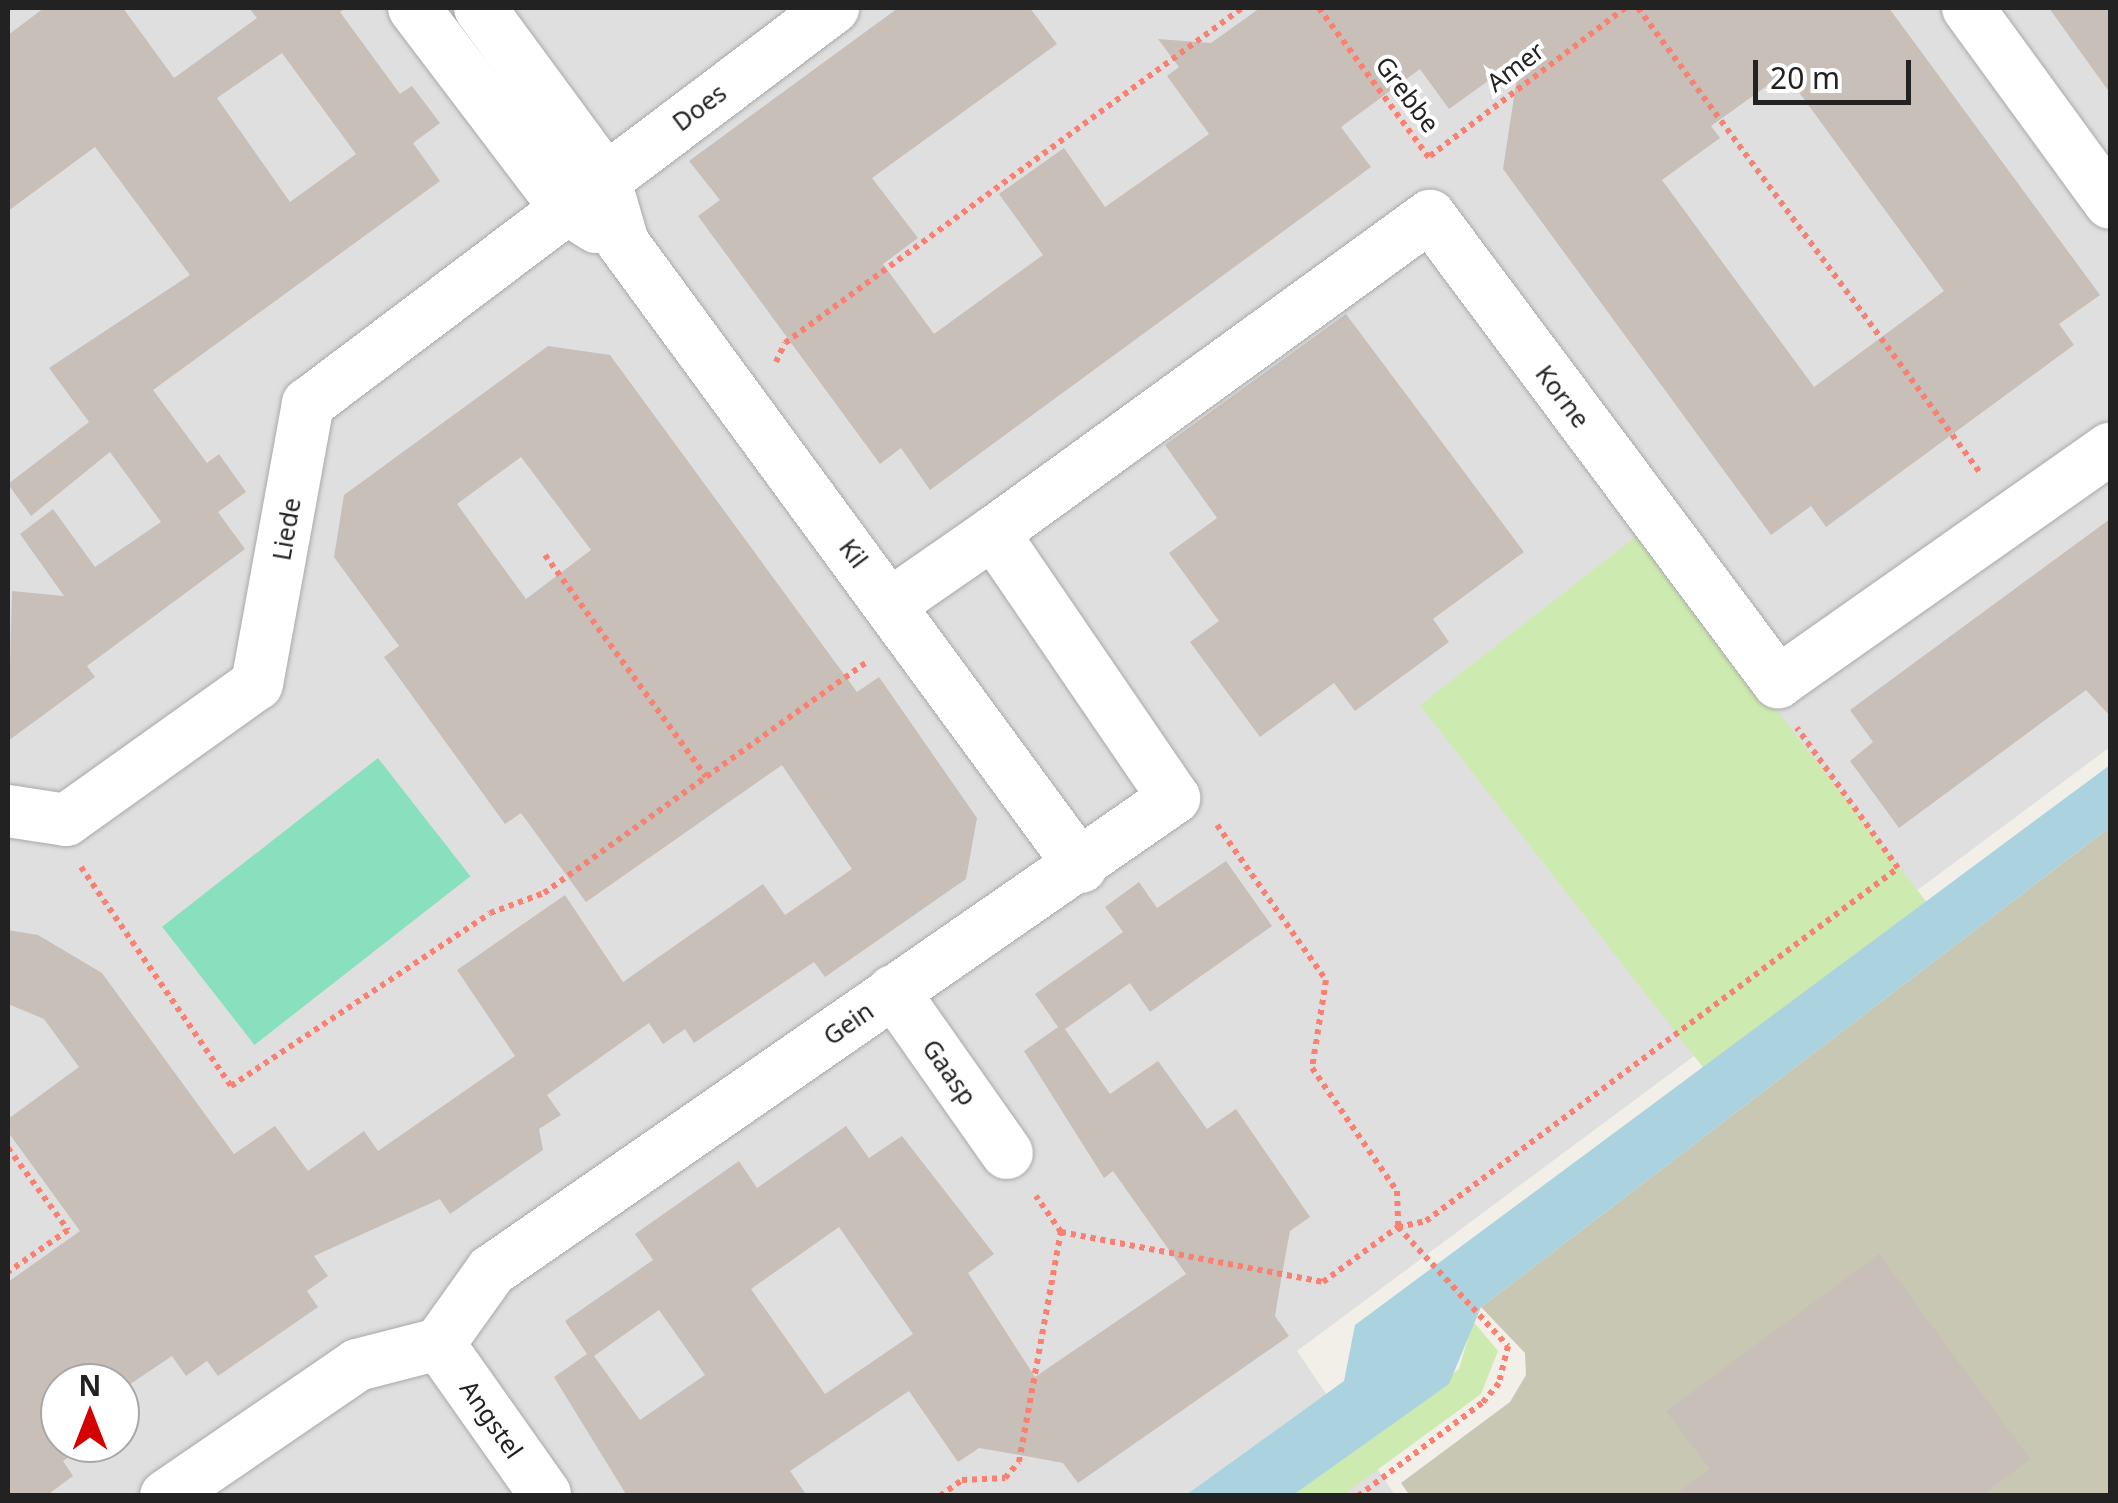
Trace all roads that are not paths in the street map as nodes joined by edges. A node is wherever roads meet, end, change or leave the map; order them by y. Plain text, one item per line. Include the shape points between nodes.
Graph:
1 (414, 8) edge
2 (480, 8) edge
3 (833, 8) edge
4 (1968, 8) edge
5 (585, 192) junction
6 (2110, 203) edge
7 (2110, 448) edge
8 (993, 533) junction
9 (901, 616) junction
10 (27, 814) edge
11 (1080, 866) junction
12 (893, 991) junction
13 (1007, 1154) road end
14 (439, 1344) junction
15 (545, 1494) edge
16 (166, 1496) edge

1 - 5 street, Kil
2 - 5 street, Kil
3 - 5 street, Does
4 - 6 street
5 - 9 street, Kil
5 - 10 street, Liede via 308,404 257,684 66,820
7 - 8 street, Korne via 1778,682 1430,216
8 - 9 street
8 - 11 street, Gein via 1174,798
9 - 11 street, Kil
11 - 12 street, Gein
12 - 13 street, Gaasp
12 - 14 street, Gein via 492,1271
14 - 15 street, Angstel
14 - 16 street via 357,1365

